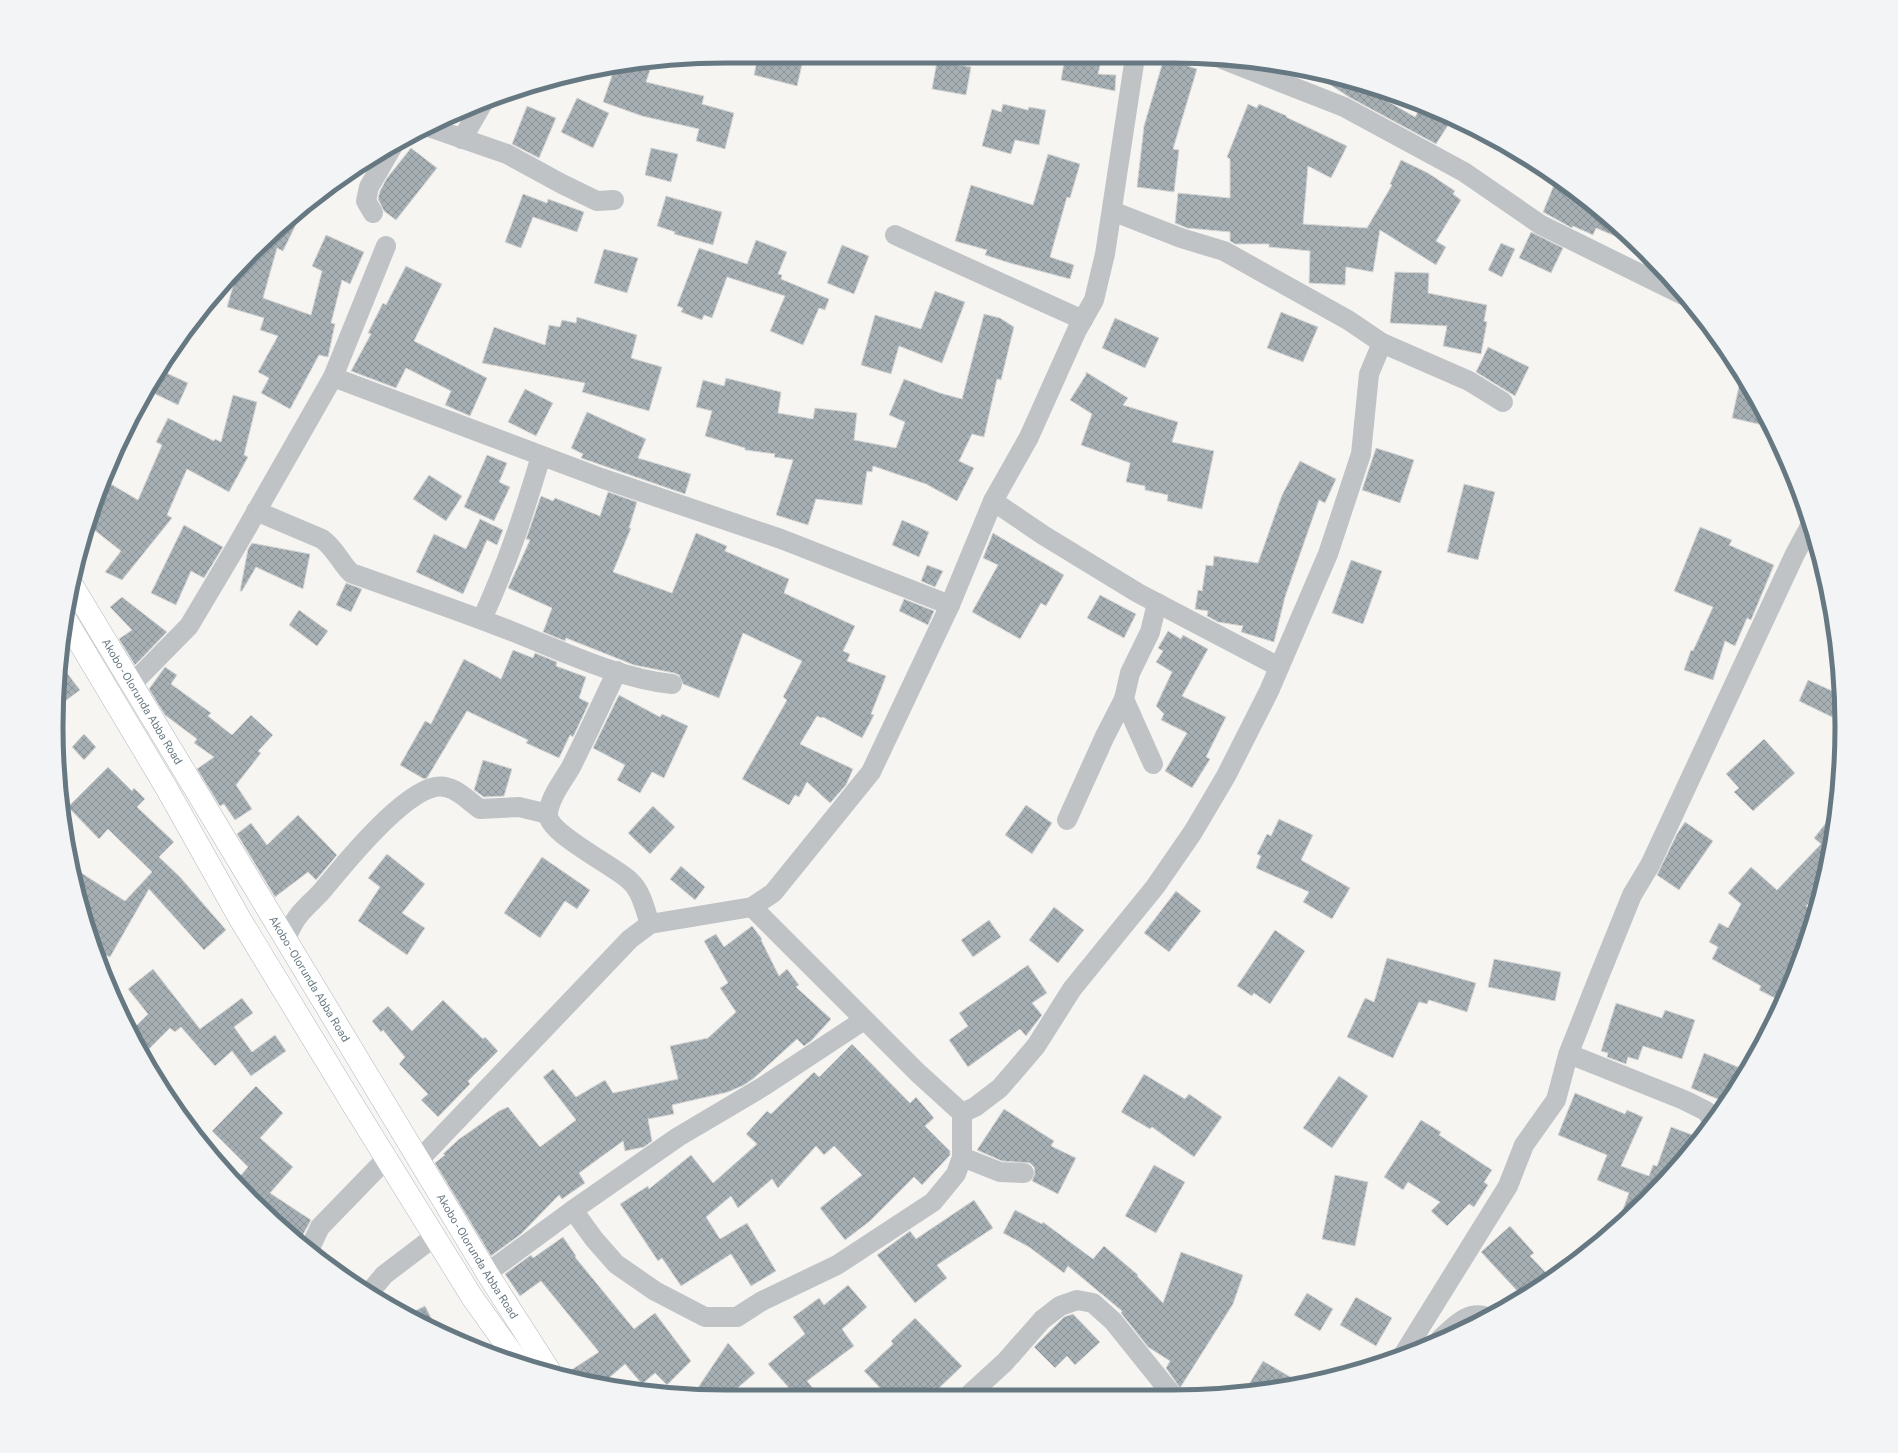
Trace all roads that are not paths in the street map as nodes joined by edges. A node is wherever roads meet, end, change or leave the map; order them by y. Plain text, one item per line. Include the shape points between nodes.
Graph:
1 (1134, 63) edge
2 (1243, 67) edge
3 (478, 112) edge
4 (436, 130) edge
5 (462, 139) junction
6 (386, 158) edge
7 (614, 200) dead end
8 (1112, 211) junction
9 (373, 213) dead end
10 (895, 235) dead end
11 (386, 246) dead end
12 (1669, 288) edge
13 (1083, 320) junction
14 (1382, 343) junction
15 (333, 377) junction
16 (1503, 402) dead end
17 (541, 456) junction
18 (993, 501) junction
19 (256, 511) junction
20 (1806, 534) edge
21 (77, 594) edge
22 (1157, 603) junction
23 (950, 605) junction
24 (482, 619) junction
25 (71, 628) edge
26 (1279, 667) junction
27 (617, 671) junction
28 (672, 684) dead end
29 (131, 685) junction
30 (1124, 699) junction
31 (1153, 764) dead end
32 (548, 814) junction
33 (1067, 820) dead end
34 (752, 907) junction
35 (650, 924) junction
36 (285, 939) junction
37 (864, 1020) junction
38 (1569, 1054) junction
39 (962, 1113) junction
40 (1709, 1115) edge
41 (962, 1157) junction
42 (386, 1159) junction
43 (419, 1160) junction
44 (1024, 1174) dead end
45 (573, 1210) junction
46 (434, 1237) junction
47 (312, 1244) edge
48 (487, 1273) junction
49 (373, 1288) edge
50 (1478, 1315) edge
51 (1455, 1326) edge
52 (1409, 1345) edge
53 (513, 1355) edge
54 (545, 1364) edge
55 (974, 1390) edge
56 (1168, 1390) edge

1 - 8 street
2 - 12 street via 1344,107 1464,172 1541,226
3 - 5 street
4 - 5 street
5 - 7 street via 507,154 597,201
6 - 9 street via 369,187 366,201
8 - 13 street via 1094,300
8 - 14 street via 1181,238 1224,251 1348,320
10 - 13 street
11 - 15 street
13 - 18 street via 1029,437
14 - 16 street via 1469,381
14 - 26 street via 1369,374 1361,454 1328,554
15 - 17 street
15 - 19 street
17 - 23 street via 781,539
17 - 24 street via 503,573
18 - 22 street via 1043,535
18 - 23 street
19 - 24 street via 330,544 351,573
19 - 29 street via 189,626
20 - 38 street via 1650,865 1632,895
21 - 29 main road, Akobo - Olorunda Abba Road
22 - 26 street
22 - 30 street via 1150,632 1130,673
23 - 34 street via 871,772 773,893
24 - 27 street
25 - 42 main road, Akobo - Olorunda Abba Road via 167,788 240,919
26 - 39 street via 1226,776 1193,832 1155,887 1072,989 1036,1046 1000,1088 975,1107
27 - 28 street via 649,682
27 - 32 street via 551,802
29 - 36 main road, Akobo - Olorunda Abba Road
30 - 31 street
30 - 33 street
32 - 35 street via 552,825 570,841 631,881 640,894
32 - 36 street via 519,807 480,809 451,787 436,786 420,792 372,834 335,874 298,915
34 - 35 street
34 - 37 street
35 - 43 street via 630,939
36 - 43 main road, Akobo - Olorunda Abba Road
37 - 39 street
37 - 45 street via 764,1086 678,1137
38 - 40 street via 1684,1100 1706,1111
38 - 52 street via 1556,1100 1524,1146 1508,1186
39 - 41 street
41 - 44 street via 1000,1172
41 - 45 street via 956,1174 933,1202 838,1265 762,1301 737,1317 705,1317 654,1291 616,1264
42 - 46 main road, Akobo - Olorunda Abba Road
42 - 47 street via 320,1227
43 - 48 main road, Akobo - Olorunda Abba Road
45 - 48 street
46 - 49 street via 384,1275
46 - 53 main road, Akobo - Olorunda Abba Road
48 - 54 main road, Akobo - Olorunda Abba Road
50 - 51 street via 1472,1315
55 - 56 street via 1005,1362 1042,1320 1060,1306 1077,1300 1093,1303 1113,1321

